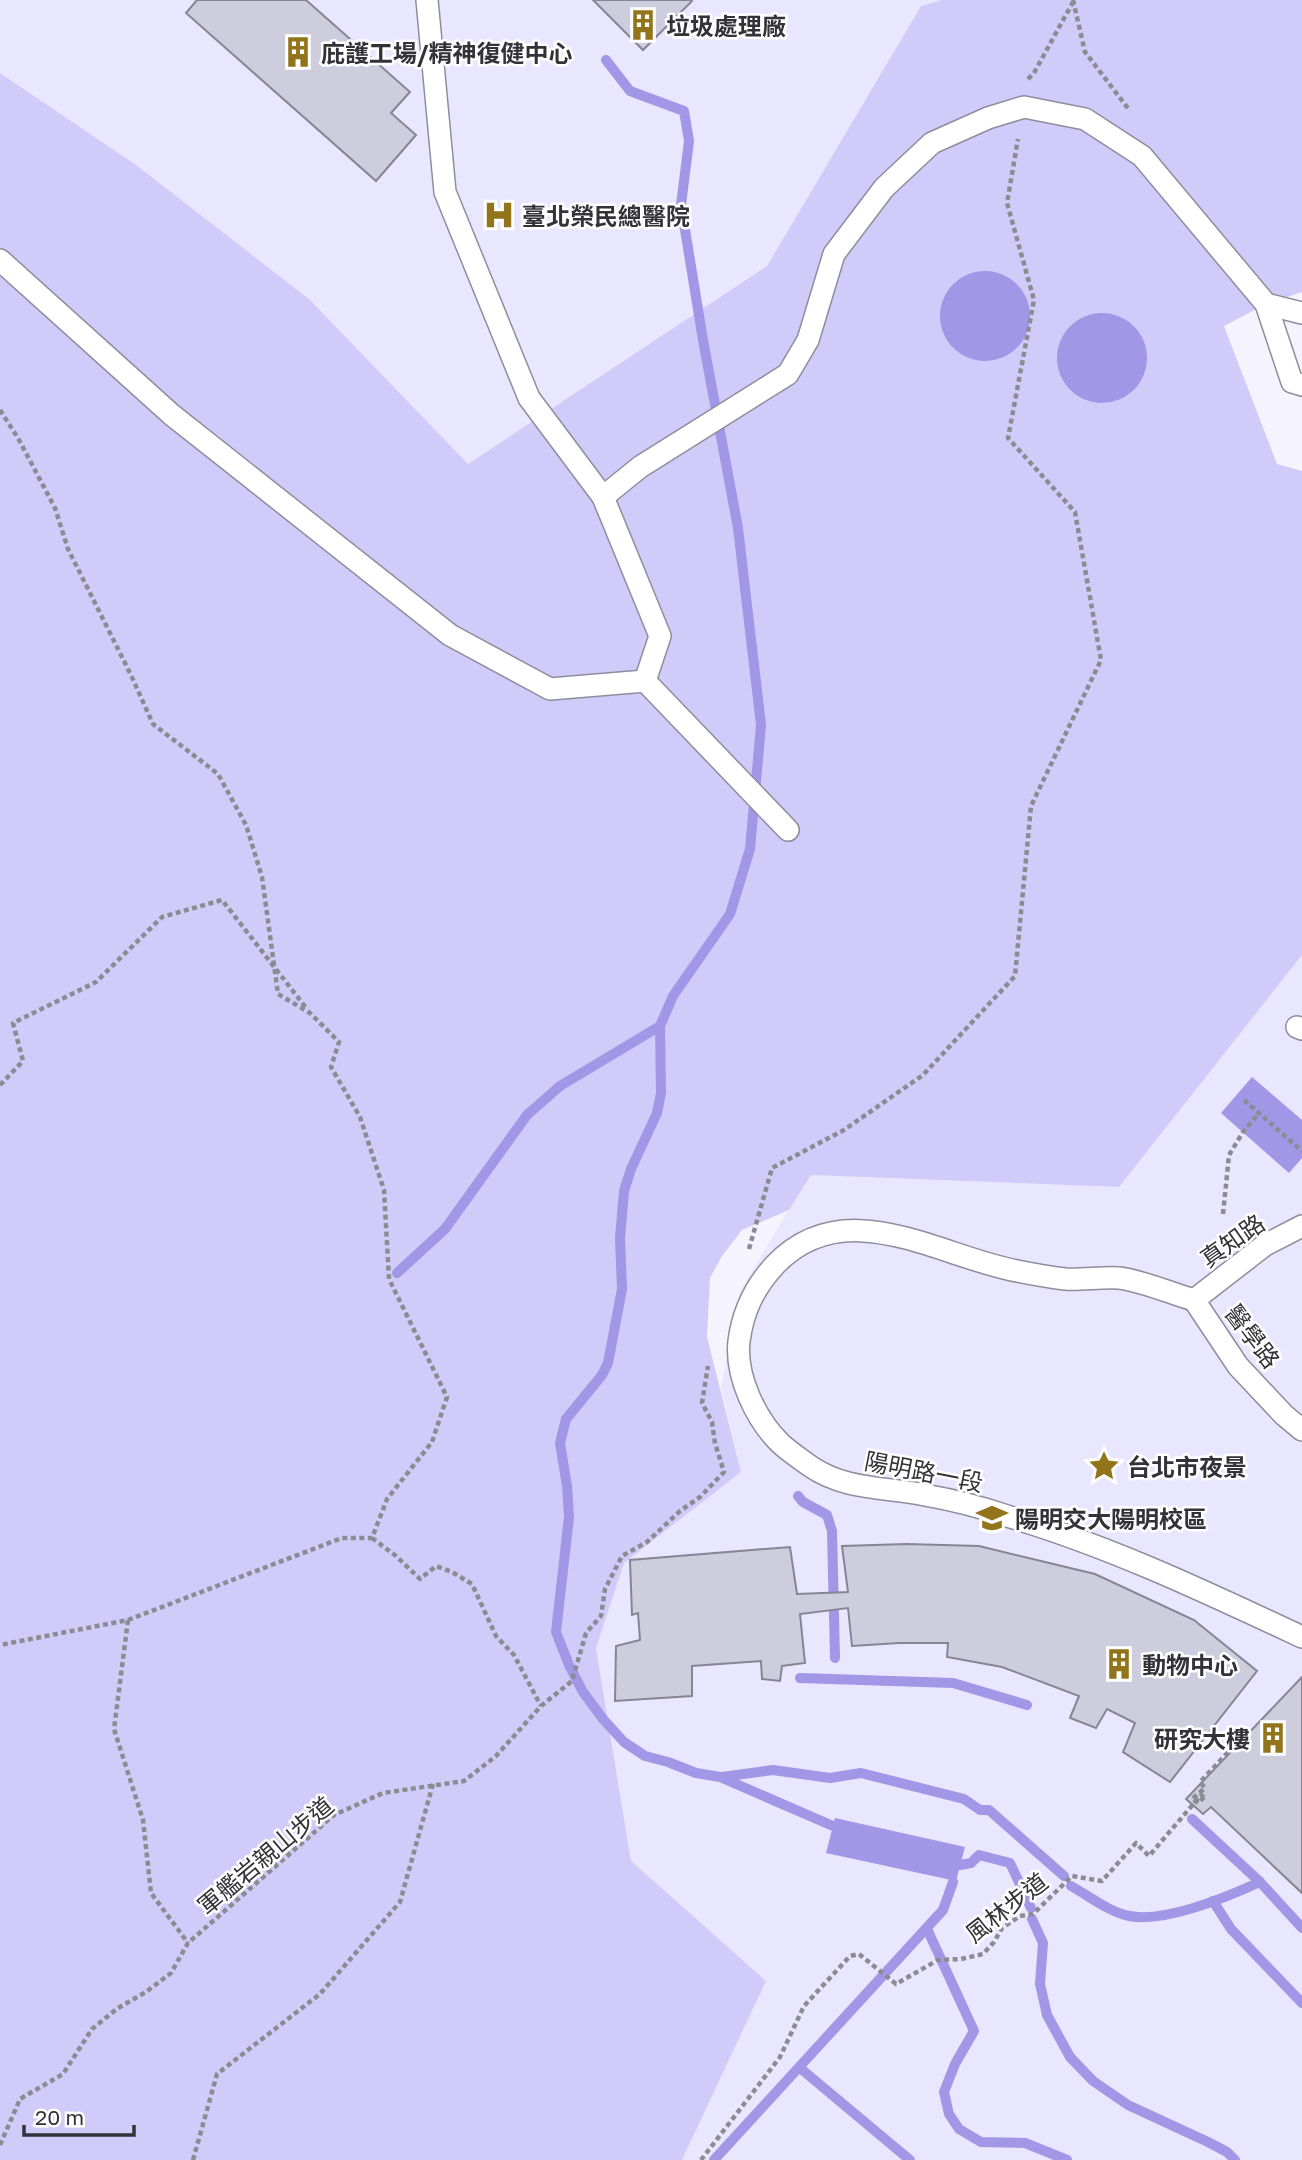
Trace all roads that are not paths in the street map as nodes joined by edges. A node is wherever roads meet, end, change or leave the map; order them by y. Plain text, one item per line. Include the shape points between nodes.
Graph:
1 (427, 0) edge
2 (0, 260) edge
3 (1266, 304) junction
4 (1302, 313) edge
5 (1302, 385) edge
6 (603, 497) junction
7 (645, 681) junction
8 (788, 830) dead end
9 (1302, 1226) edge
10 (1194, 1300) junction
11 (1302, 1430) edge
12 (1302, 1637) edge

1 - 6 lane via 444,192 529,398
2 - 7 lane via 172,415 450,635 550,689
3 - 4 lane
3 - 5 lane via 1292,382
3 - 6 lane via 1142,156 1085,119 1024,107 932,143 884,188 834,254 808,340 788,374 640,467
6 - 7 lane via 660,636
7 - 8 lane
9 - 10 lane, 真知路 via 1265,1245
10 - 11 lane, 醫學路 via 1238,1366
10 - 12 lane, 陽明路一段 via 1121,1279 1066,1279 1014,1271 909,1237 837,1231 806,1241 763,1278 749,1301 738,1351 745,1386 760,1418 780,1443 813,1468 857,1486 925,1494 1083,1539

